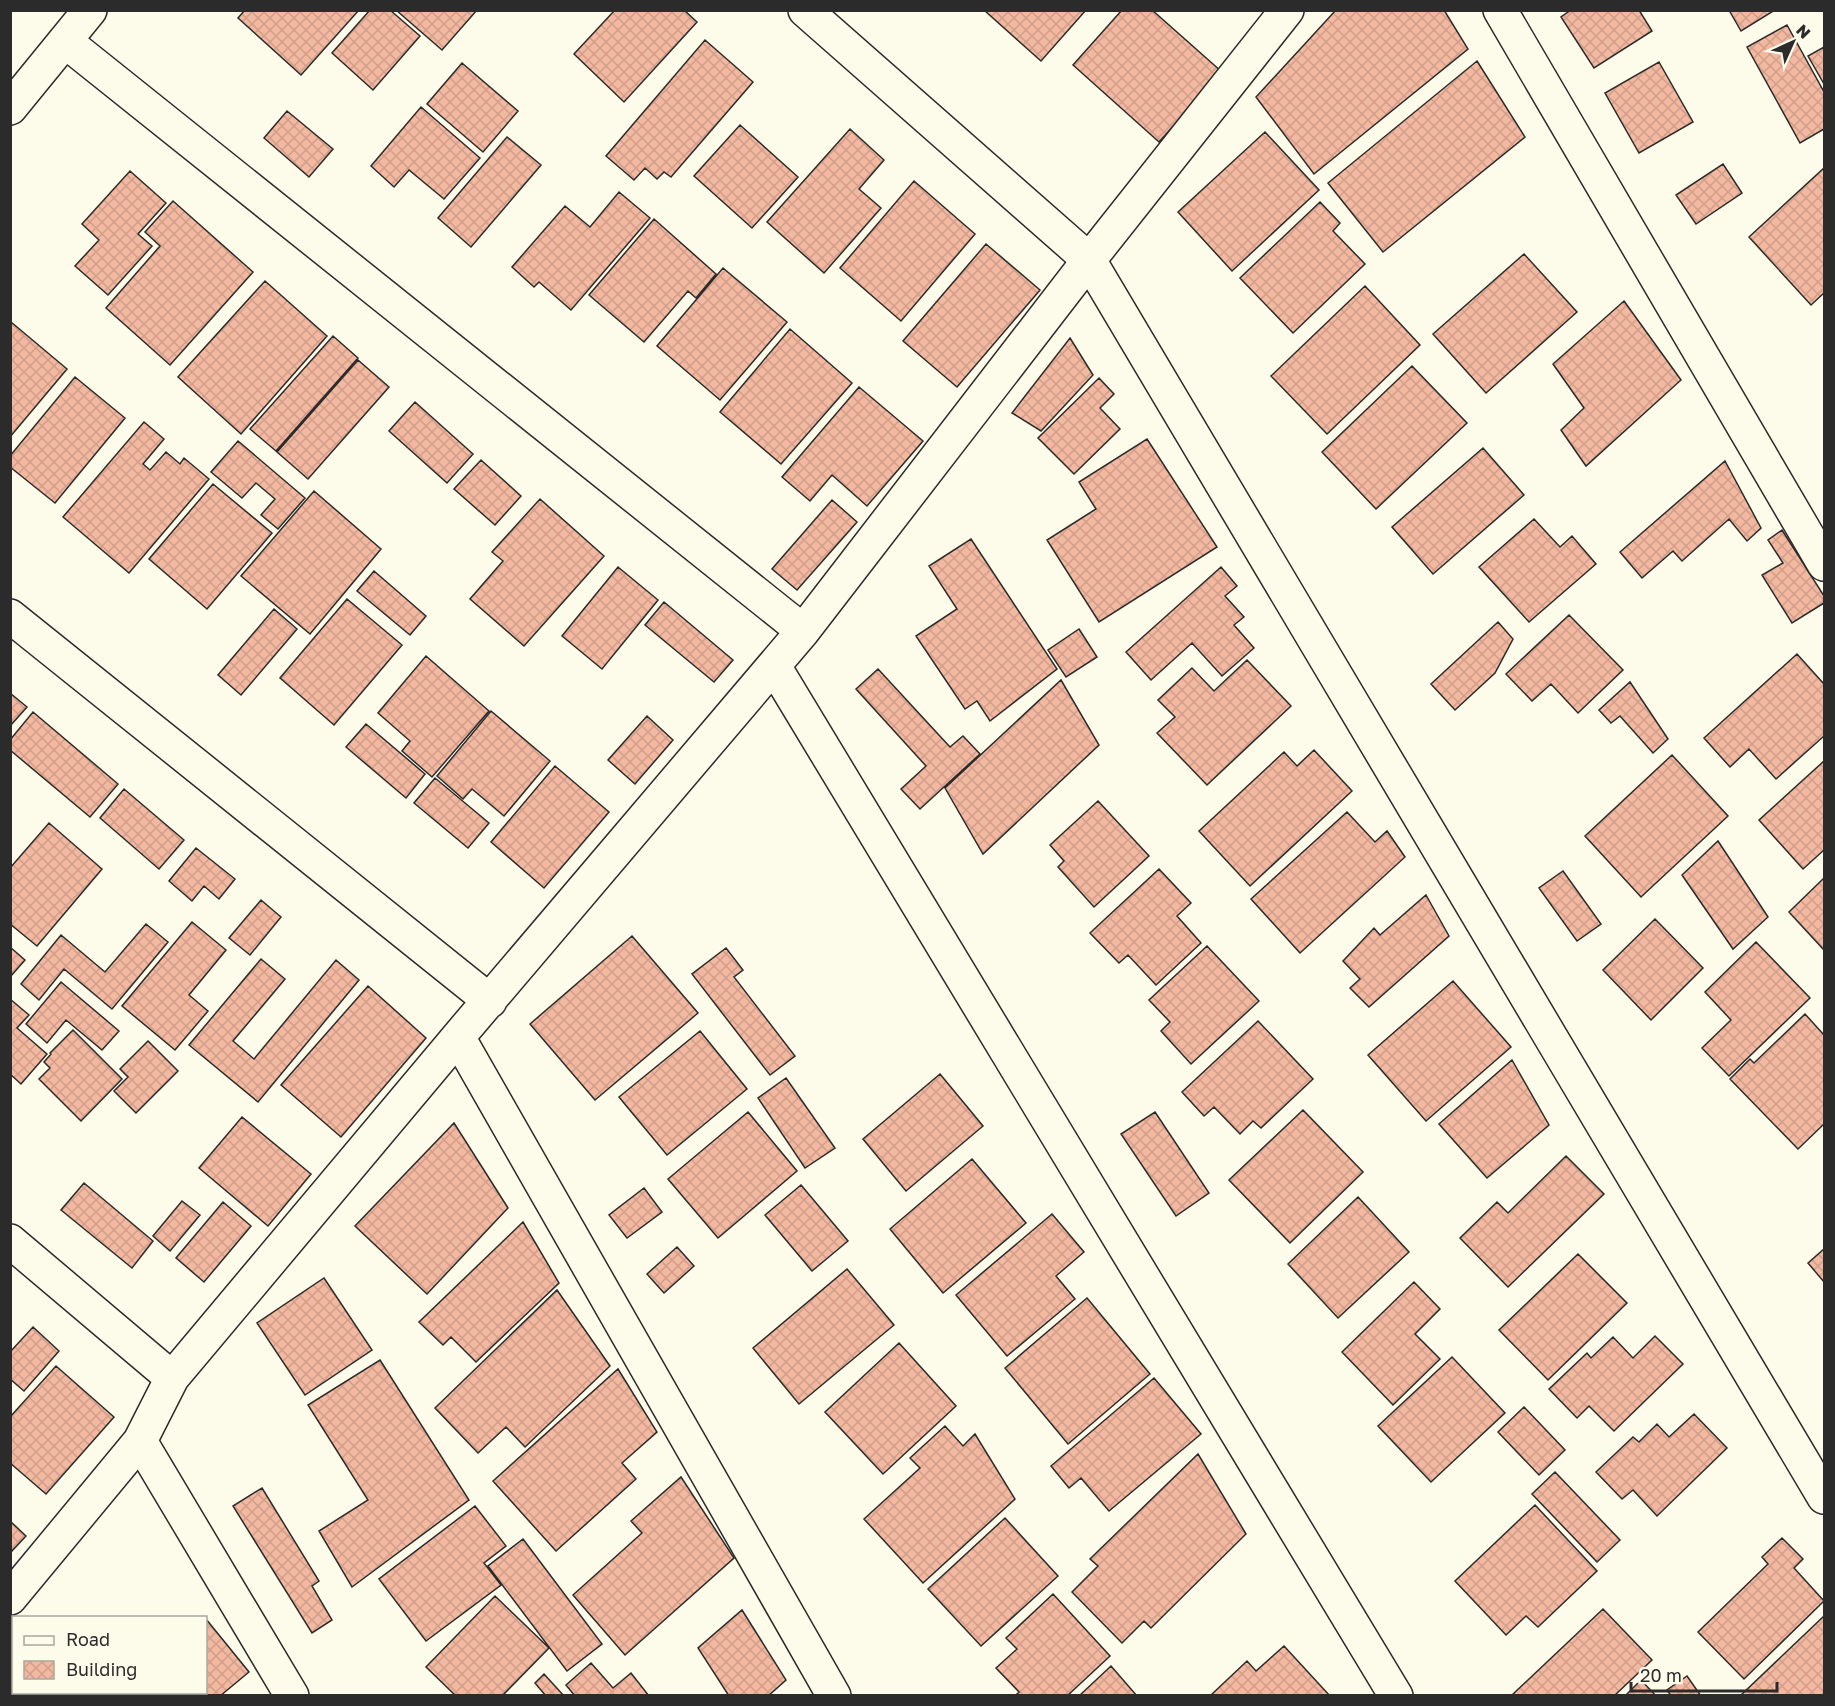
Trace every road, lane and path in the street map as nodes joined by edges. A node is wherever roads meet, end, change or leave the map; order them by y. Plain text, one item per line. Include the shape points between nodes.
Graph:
1 (90, 10) edge
2 (805, 10) edge
3 (1287, 10) edge
4 (1500, 10) edge
5 (65, 41) junction
6 (10, 108) edge
7 (1089, 260) junction
8 (1824, 564) edge
9 (10, 616) edge
10 (803, 631) junction
11 (774, 666) junction
12 (490, 1001) junction
13 (458, 1037) junction
14 (10, 1241) edge
15 (172, 1378) junction
16 (140, 1441) junction
17 (1824, 1497) edge
18 (10, 1598) edge
19 (292, 1695) edge
20 (834, 1695) edge
21 (1396, 1695) edge

1 - 5 street
2 - 7 street
3 - 7 street
4 - 8 street
5 - 6 street
5 - 10 street
7 - 10 street
7 - 17 street
9 - 12 street
10 - 11 street
11 - 12 street
11 - 21 street
12 - 13 street
13 - 15 street
13 - 20 street
14 - 15 street
15 - 16 street
16 - 18 street
16 - 19 street

